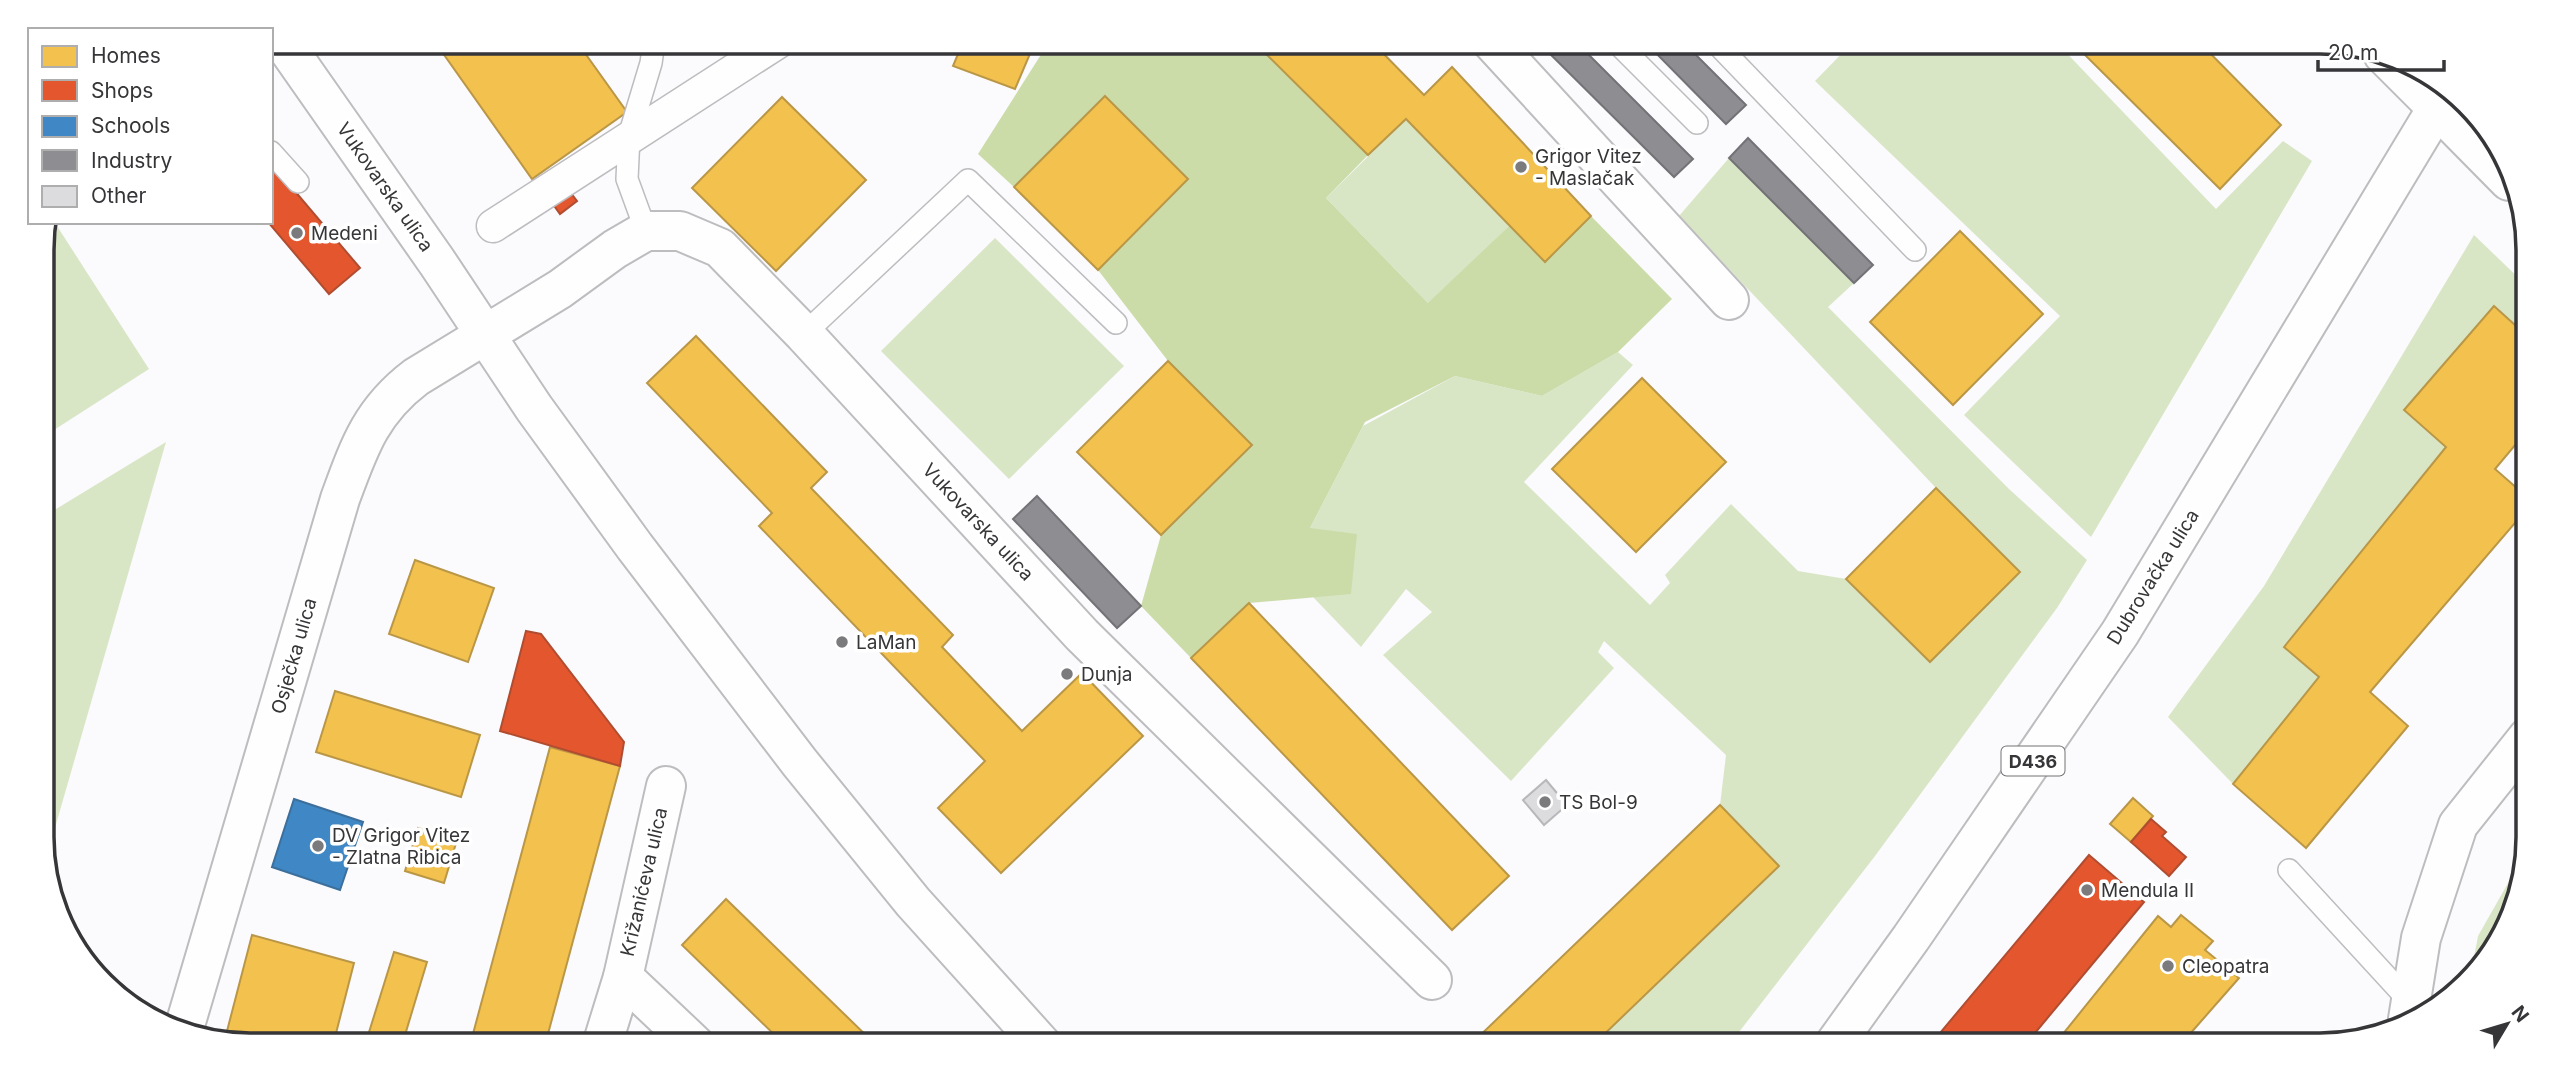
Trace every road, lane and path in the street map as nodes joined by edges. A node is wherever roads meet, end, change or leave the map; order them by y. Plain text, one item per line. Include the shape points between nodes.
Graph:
1 (1503, 54) edge
2 (1628, 54) edge
3 (1727, 54) edge
4 (292, 55) edge
5 (652, 55) edge
6 (758, 55) edge
7 (2412, 77) edge
8 (2441, 100) edge
9 (1697, 123) dead end
10 (629, 136) junction
11 (273, 154) edge
12 (2497, 167) edge
13 (298, 182) dead end
14 (494, 226) dead end
15 (646, 232) junction
16 (1915, 250) dead end
17 (1729, 300) dead end
18 (1116, 323) dead end
19 (485, 334) junction
20 (804, 334) junction
21 (2516, 752) edge
22 (666, 786) dead end
23 (2289, 870) dead end
24 (623, 977) junction
25 (1432, 979) dead end
26 (2410, 1011) edge
27 (186, 1022) edge
28 (1843, 1032) edge
29 (606, 1033) edge
30 (682, 1033) edge
31 (1031, 1033) edge

1 - 17 street
2 - 9 lane
3 - 16 lane
4 - 19 street, Vukovarska ulica
5 - 10 lane
6 - 10 street
7 - 8 street
8 - 12 street
8 - 28 street, Dubrovačka ulica / D436 via 2120,633
10 - 14 street
10 - 15 lane via 627,179
11 - 13 lane
15 - 19 street, Vukovarska ulica
15 - 20 street, Vukovarska ulica via 680,231 720,248
18 - 20 lane via 968,180
19 - 27 street, Osječka ulica via 395,393 359,449 340,499
19 - 31 street, Vukovarska ulica via 635,547 800,763 913,902
20 - 25 street, Vukovarska ulica via 1082,635
21 - 26 street via 2458,825 2421,938
22 - 24 street, Križanićeva ulica
23 - 26 lane
24 - 29 street, Križanićeva ulica
24 - 30 street, Križanićeva ulica

